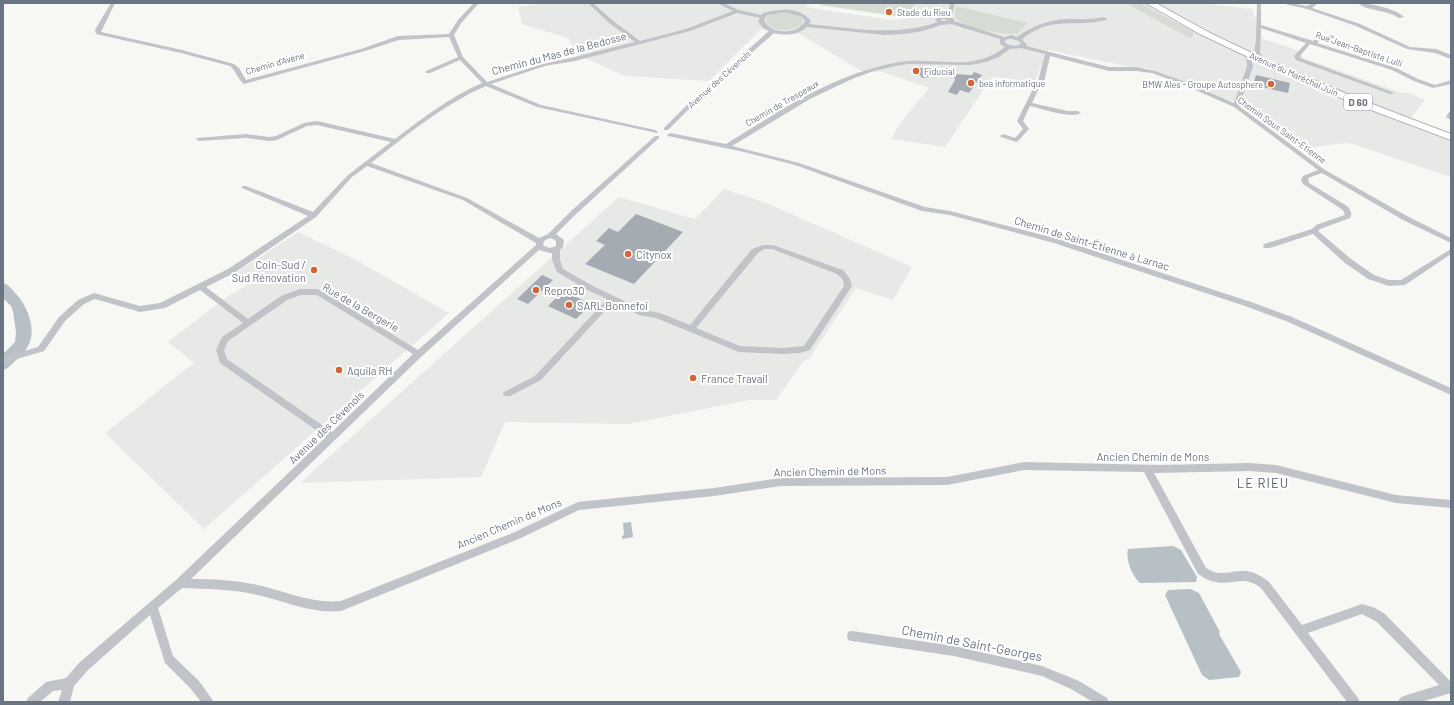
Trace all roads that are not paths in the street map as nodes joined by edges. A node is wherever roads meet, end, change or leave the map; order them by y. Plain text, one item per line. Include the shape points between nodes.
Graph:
1 (113, 3) edge
2 (477, 3) edge
3 (590, 3) edge
4 (719, 3) edge
5 (953, 3) edge
6 (1151, 3) edge
7 (1259, 3) edge
8 (1283, 3) edge
9 (1316, 3) edge
10 (1359, 3) edge
11 (1308, 8) junction
12 (736, 11) junction
13 (762, 17) junction
14 (1401, 17) dead end
15 (1104, 19) dead end
16 (950, 20) junction
17 (807, 25) junction
18 (1259, 26) junction
19 (773, 31) junction
20 (451, 35) junction
21 (1332, 37) dead end
22 (1018, 38) junction
23 (1004, 39) junction
24 (638, 42) junction
25 (1311, 42) junction
26 (1260, 44) junction
27 (1008, 47) junction
28 (1022, 47) junction
29 (1246, 53) junction
30 (1048, 54) junction
31 (1451, 57) edge
32 (461, 58) junction
33 (1265, 62) junction
34 (1250, 66) junction
35 (428, 72) dead end
36 (1451, 82) edge
37 (486, 84) junction
38 (1392, 93) dead end
39 (1029, 104) junction
40 (1236, 106) junction
41 (1078, 113) dead end
42 (1451, 113) edge
43 (1451, 118) edge
44 (668, 132) junction
45 (656, 134) junction
46 (1003, 136) dead end
47 (1451, 137) edge
48 (199, 139) dead end
49 (396, 141) junction
50 (727, 146) junction
51 (367, 164) junction
52 (1323, 171) junction
53 (244, 187) dead end
54 (314, 215) junction
55 (566, 222) junction
56 (1314, 231) junction
57 (550, 236) junction
58 (559, 238) junction
59 (1451, 241) edge
60 (1267, 246) dead end
61 (546, 248) junction
62 (1451, 251) edge
63 (201, 286) junction
64 (612, 300) junction
65 (248, 323) junction
66 (692, 328) junction
67 (419, 354) junction
68 (3, 360) edge
69 (1451, 392) edge
70 (507, 394) dead end
71 (333, 437) junction
72 (1147, 469) junction
73 (1451, 504) edge
74 (180, 583) junction
75 (153, 608) junction
76 (1300, 631) junction
77 (852, 636) dead end
78 (69, 683) junction
79 (1450, 688) edge
80 (32, 702) edge
81 (64, 702) edge
82 (208, 702) edge
83 (1103, 702) edge
84 (1354, 702) edge
85 (1404, 702) edge

1 - 20 street, Chemin d'Avène via 98,33 232,65 244,82 398,38
2 - 20 street
3 - 24 street
4 - 12 street
5 - 16 street
6 - 29 main road, Avenue du Maréchal Juin / D 60
7 - 18 street
8 - 11 street, Rue Jean-Baptiste Lulli
9 - 11 street
10 - 14 street via 1390,10
11 - 31 street, Rue Jean-Baptiste Lulli via 1358,25 1410,48 1436,51
12 - 13 street
12 - 24 street, Chemin du Mas de la Bedosse via 688,30
13 - 17 street via 770,11 791,10 806,18
13 - 19 street via 762,24
15 - 22 street via 1046,23 1038,25
16 - 17 street via 947,24 941,23 924,29 885,33
16 - 23 street
17 - 19 street via 796,31
18 - 25 street, Rue Jean-Baptiste Lulli
18 - 26 street
19 - 44 street, Avenue des Cévenols via 693,102
20 - 32 street
21 - 25 street via 1326,36
22 - 23 street
22 - 28 street via 1024,44
23 - 27 street via 1003,44
24 - 37 street, Chemin du Mas de la Bedosse via 544,65
25 - 36 street, Rue Jean-Baptiste Lulli via 1394,69 1435,86
25 - 38 street via 1297,56 1298,59
26 - 29 street via 1254,52
26 - 33 street via 1258,53
27 - 28 street, Chemin Sous Saint-Étienne
27 - 50 street, Chemin de Trespeaux via 996,58 986,61 897,64 865,72 822,89
28 - 30 street, Chemin Sous Saint-Étienne
29 - 33 main road, Avenue du Maréchal Juin / D 60
29 - 34 street
30 - 39 street via 1041,82
30 - 40 street, Chemin Sous Saint-Étienne via 1109,69 1153,72
32 - 35 street
32 - 37 street
33 - 34 street
33 - 47 main road, Avenue du Maréchal Juin / D 60 via 1333,92
34 - 40 street
37 - 45 street via 539,106
37 - 49 street, Chemin du Mas de la Bedosse via 444,106
39 - 41 street
39 - 46 street via 1020,121 1026,129 1016,140
40 - 52 street, Chemin Sous Saint-Étienne
42 - 43 street
44 - 45 street, Chemin de Saint-Étienne à Larnac via 663,138
44 - 50 street, Chemin de Saint-Étienne à Larnac
45 - 55 street
48 - 49 street via 246,136 269,139 306,124 317,123
49 - 51 street, Chemin du Mas de la Bedosse
50 - 69 street, Chemin de Saint-Étienne à Larnac via 797,164 924,209 950,213 1056,241 1248,304 1288,319
51 - 54 street, Chemin du Mas de la Bedosse via 350,176
51 - 61 street via 465,199
52 - 56 street via 1305,177 1306,184 1344,208 1348,216 1318,227
52 - 59 street, Chemin Sous Saint-Étienne
53 - 54 street
54 - 63 street, Chemin du Mas de la Bedosse via 232,272
55 - 57 street
55 - 58 street
56 - 60 street
56 - 62 street via 1364,272 1380,281 1396,284 1402,283
57 - 58 street
57 - 61 street, Avenue des Cévenols via 544,238
58 - 61 street via 560,245
61 - 64 street via 560,270
61 - 67 street, Avenue des Cévenols via 517,265
63 - 65 street
63 - 68 street, Chemin du Mas de la Bedosse via 162,306 140,309 94,296 80,302 62,319 41,349
64 - 66 street via 642,313 657,315
64 - 70 street via 538,378
65 - 67 street, Rue de la Bergerie via 284,298 300,292 318,292
65 - 71 street, Rue de la Bergerie via 225,339 220,350 223,361
66 - 66 street via 739,348 799,351 807,348 818,332 848,286 846,279 840,272 773,247 763,247 755,251
67 - 71 street, Avenue des Cévenols
71 - 74 street, Avenue des Cévenols
72 - 73 street, Ancien Chemin de Mons via 1276,469 1396,499
72 - 74 street, Ancien Chemin de Mons via 1024,466 947,481 781,482 714,492 578,506 518,535 341,606 319,606 253,589
72 - 76 street via 1202,571 1218,579 1252,577 1265,585
74 - 75 street, Avenue des Cévenols
75 - 78 street, Avenue des Cévenols via 84,666
75 - 82 street via 169,659
76 - 79 street via 1362,610 1371,612 1381,618
76 - 84 street
77 - 83 street, Chemin de Saint-Georges via 954,651 1042,671 1075,685
78 - 80 street via 50,686
78 - 81 street
79 - 85 street

